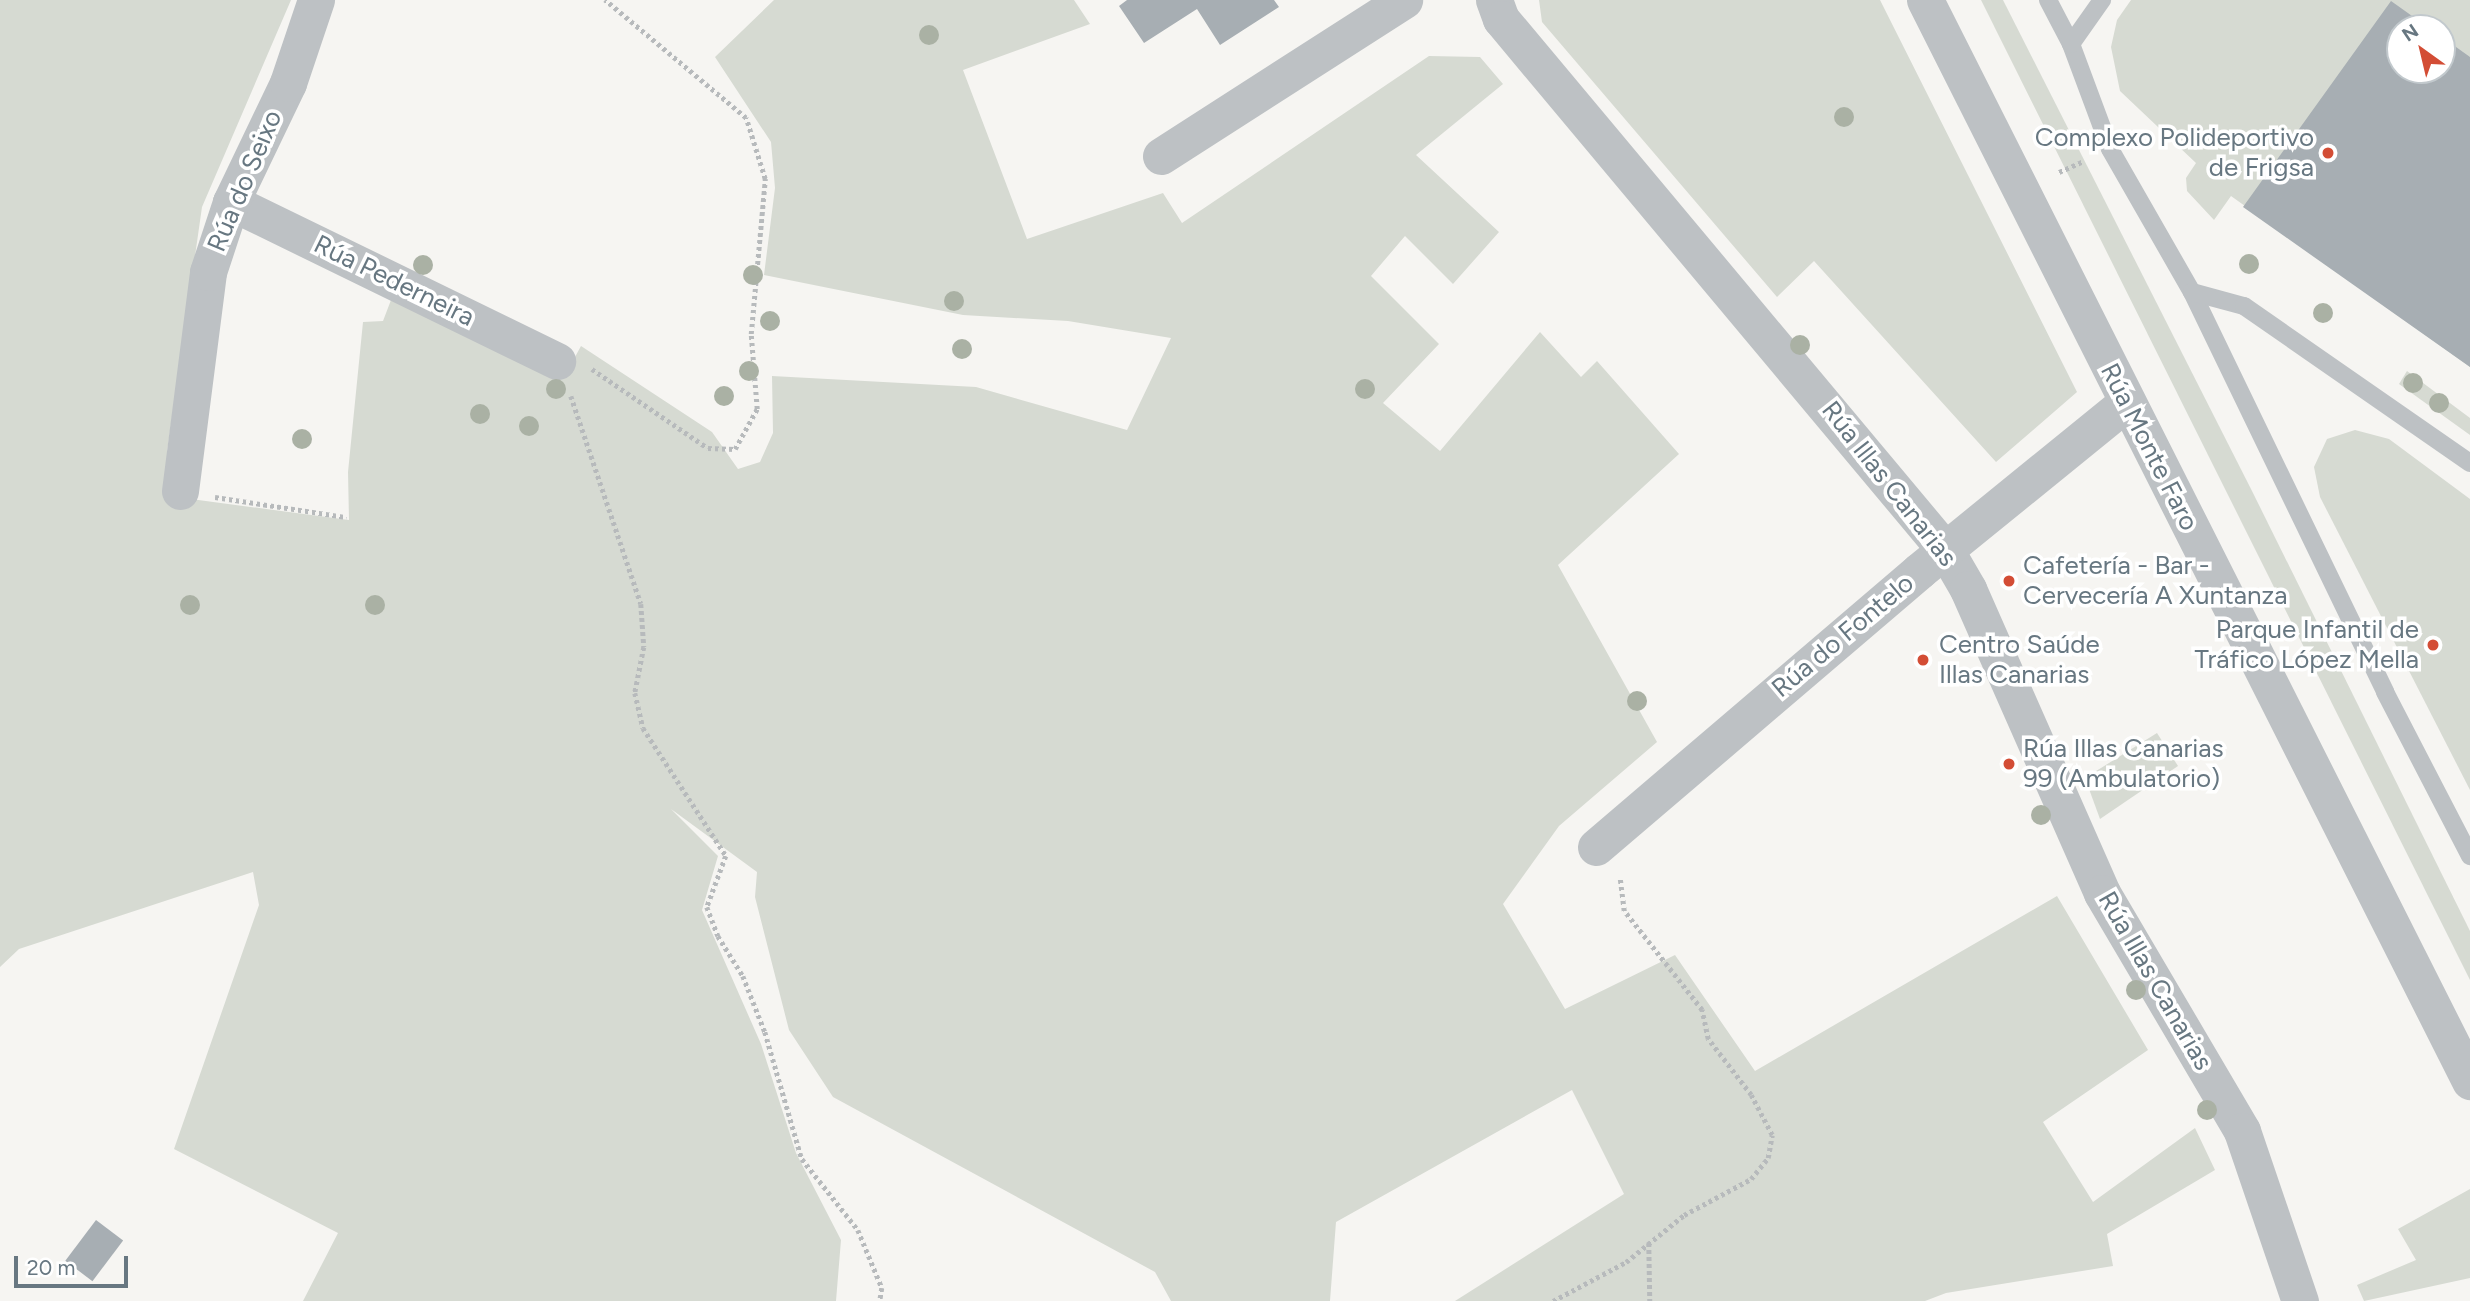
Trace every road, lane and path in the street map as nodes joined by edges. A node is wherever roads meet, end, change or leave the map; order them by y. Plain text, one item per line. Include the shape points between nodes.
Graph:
1 (316, 0) edge
2 (605, 0) edge
3 (1494, 0) edge
4 (1925, 0) edge
5 (2048, 0) edge
6 (2102, 0) edge
7 (1399, 2) edge
8 (2071, 44) junction
9 (1161, 156) dead end
10 (2086, 160) dead end
11 (2059, 172) dead end
12 (231, 202) junction
13 (2192, 292) junction
14 (557, 361) junction
15 (2126, 403) junction
16 (2470, 463) edge
17 (180, 491) joint
18 (346, 517) dead end
19 (1946, 551) junction
20 (1596, 847) dead end
21 (2470, 856) edge
22 (1620, 878) dead end
23 (2470, 1081) edge
24 (1649, 1242) junction
25 (880, 1301) edge
26 (1553, 1301) edge
27 (1650, 1301) edge
28 (2300, 1301) edge

1 - 12 street, Rúa do Seixo via 288,83
2 - 14 path via 746,118 765,179 751,334 757,409 735,449 708,448 593,369
3 - 19 street, Rúa Illas Canarias via 1501,19
4 - 15 street, Rúa Monte Faro
5 - 8 lane
6 - 8 lane
7 - 9 street
8 - 13 lane via 2110,149
10 - 11 path
12 - 14 street, Rúa Pederneira
12 - 17 street, Rúa do Seixo via 208,272
13 - 16 lane via 2244,306
13 - 21 lane via 2385,692
14 - 25 path via 586,433 641,604 644,647 635,693 643,728 726,856 707,907 718,936 743,976 765,1032 802,1159 858,1230 882,1288
15 - 19 street, Rúa do Fontelo
15 - 23 street, Rúa Monte Faro
17 - 18 path
19 - 20 street, Rúa do Fontelo
19 - 28 street, Rúa Illas Canarias via 1968,589 2102,893 2242,1131
22 - 24 path via 1624,911 1702,1010 1708,1039 1751,1095 1772,1135 1768,1158 1751,1180 1684,1216
24 - 26 path via 1626,1262
24 - 27 path

